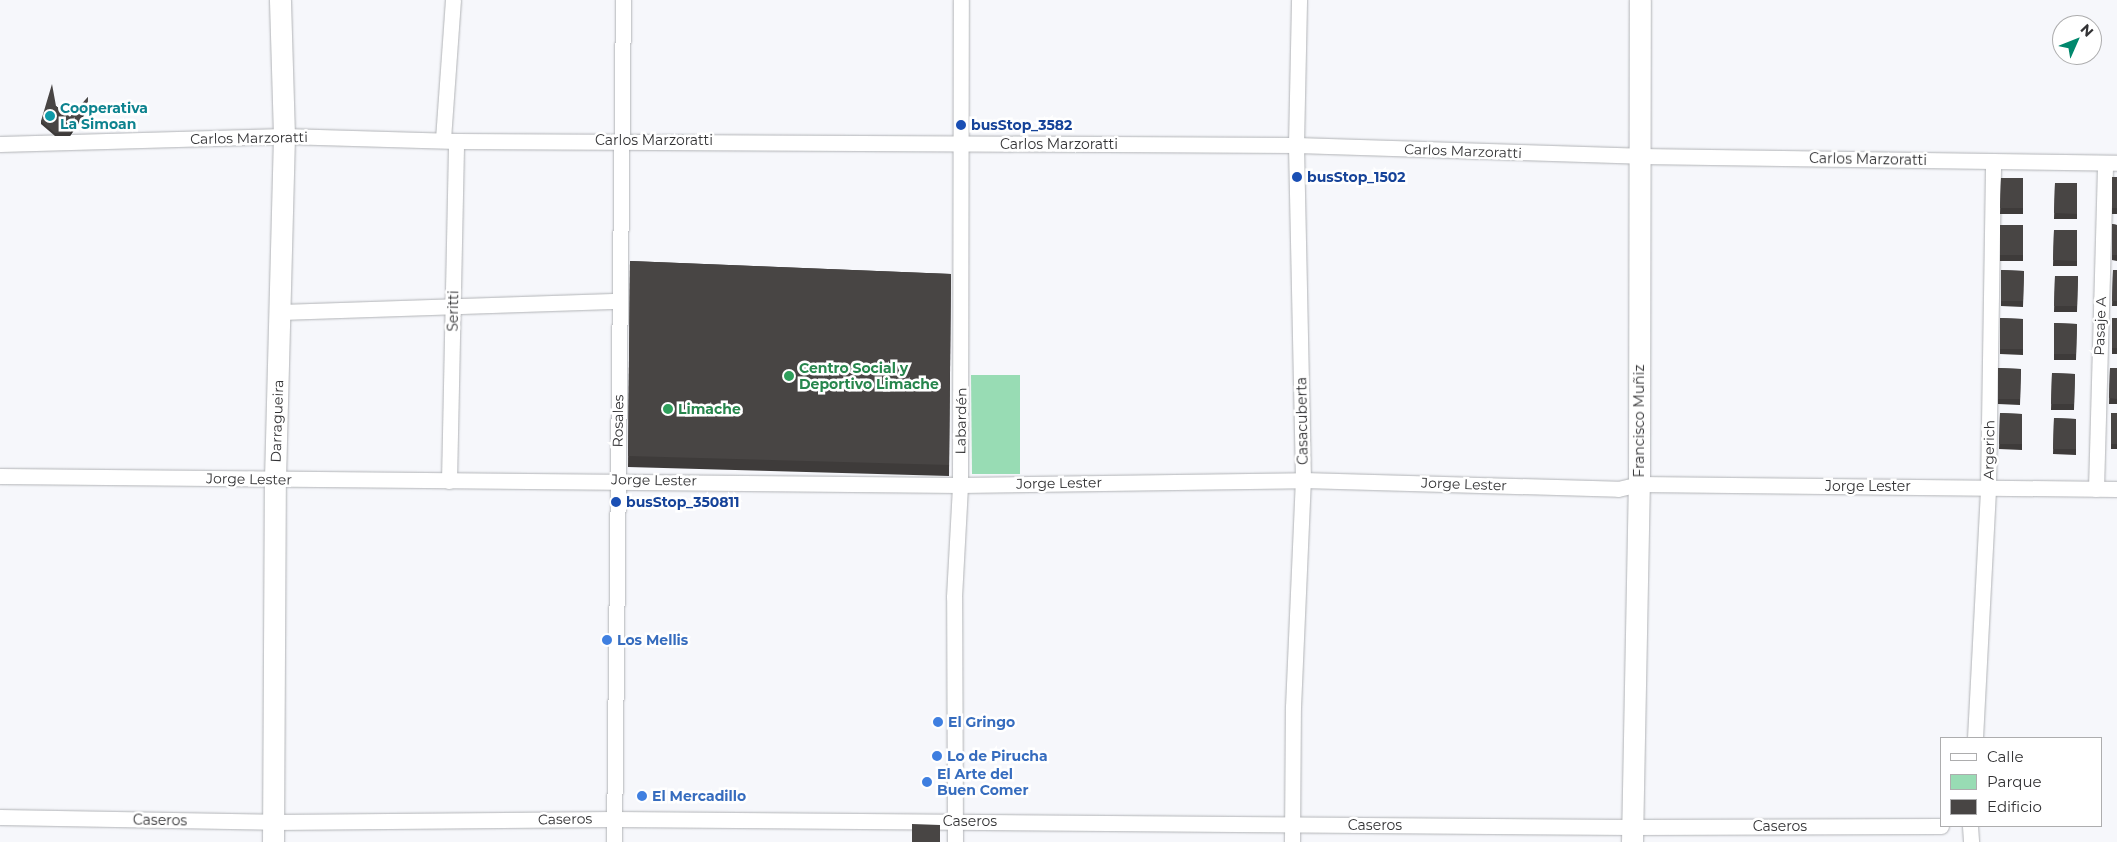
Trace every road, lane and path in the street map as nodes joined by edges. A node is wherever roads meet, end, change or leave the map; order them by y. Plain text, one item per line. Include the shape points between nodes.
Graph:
1 (280, 0) edge
2 (453, 0) edge
3 (623, 0) edge
4 (961, 0) edge
5 (1299, 0) edge
6 (1640, 0) edge
7 (284, 136) junction
8 (450, 140) junction
9 (622, 140) junction
10 (0, 144) edge
11 (961, 144) junction
12 (1296, 145) junction
13 (1640, 156) junction
14 (1993, 161) junction
15 (2111, 163) edge
16 (620, 301) junction
17 (453, 306) junction
18 (280, 312) junction
19 (0, 476) edge
20 (275, 479) junction
21 (617, 479) junction
22 (1303, 480) junction
23 (449, 481) junction
24 (1639, 484) junction
25 (960, 485) junction
26 (1988, 487) junction
27 (2096, 489) junction
28 (2117, 489) edge
29 (1975, 737) edge
30 (0, 817) edge
31 (613, 819) junction
32 (955, 821) junction
33 (1293, 824) junction
34 (1940, 826) edge
35 (1970, 827) edge
36 (273, 832) edge
37 (1632, 834) edge
38 (614, 842) edge
39 (955, 842) edge
40 (1292, 842) edge
41 (1971, 842) edge

1 - 7 street, Darragueira
2 - 8 street, Seritti
3 - 9 street, Rosales
4 - 11 street, Labardén
5 - 12 street, Casacuberta
6 - 13 street, Francisco Muñiz
7 - 8 street, Carlos Marzoratti
7 - 10 street, Carlos Marzoratti
7 - 18 street, Darragueira
8 - 9 street, Carlos Marzoratti
8 - 17 street, Seritti
9 - 11 street, Carlos Marzoratti
9 - 16 street, Rosales
11 - 12 street, Carlos Marzoratti
11 - 25 street, Labardén
12 - 13 street, Carlos Marzoratti
12 - 22 street, Casacuberta
13 - 14 street, Carlos Marzoratti
13 - 24 street, Francisco Muñiz
14 - 15 street, Carlos Marzoratti
14 - 26 street, Argerich
15 - 27 street, Pasaje A
16 - 17 street
16 - 21 street, Rosales
17 - 18 street
17 - 23 street, Seritti
18 - 20 street, Darragueira
19 - 20 street, Jorge Lester
20 - 23 street, Jorge Lester
20 - 36 street, Darragueira
21 - 23 street, Jorge Lester
21 - 25 street, Jorge Lester
21 - 31 street, Rosales
22 - 24 street, Jorge Lester via 1618,489
22 - 25 street, Jorge Lester
22 - 33 street, Casacuberta via 1293,707
24 - 26 street, Jorge Lester
24 - 37 street, Francisco Muñiz
25 - 32 street, Labardén via 954,597
26 - 27 street, Jorge Lester
26 - 29 street, Argerich
27 - 28 street, Jorge Lester
30 - 36 street, Caseros
31 - 32 street, Caseros
31 - 36 street, Caseros
31 - 38 street, Rosales
32 - 33 street, Caseros
32 - 39 street, Labardén
33 - 37 street, Caseros
33 - 40 street, Casacuberta
34 - 37 street, Caseros
35 - 41 street

